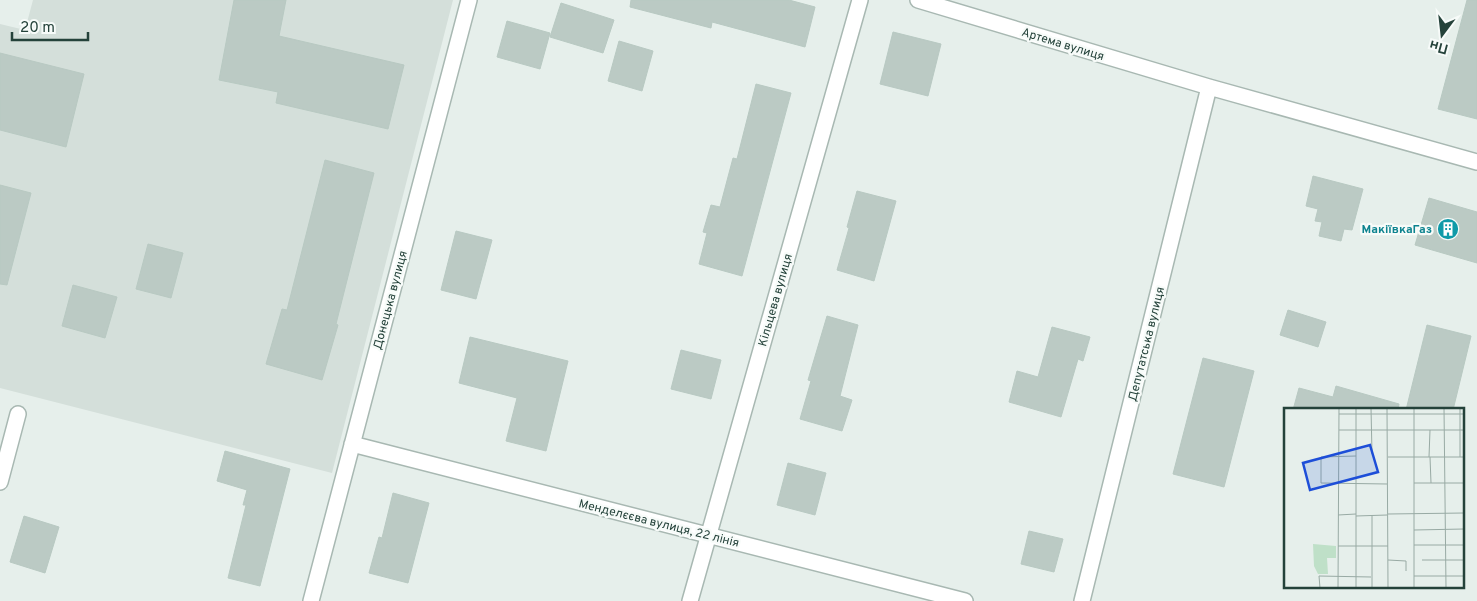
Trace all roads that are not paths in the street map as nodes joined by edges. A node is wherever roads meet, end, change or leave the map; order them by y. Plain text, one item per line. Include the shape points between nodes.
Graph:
1 (469, 0) edge
2 (860, 0) edge
3 (918, 0) edge
4 (1209, 87) junction
5 (1477, 162) edge
6 (18, 414) dead end
7 (352, 444) junction
8 (0, 482) edge
9 (708, 535) junction
10 (312, 601) edge
11 (690, 601) edge
12 (965, 601) edge
13 (1082, 601) edge

1 - 7 street, Донецька вулиця
2 - 9 street, Кільцева вулиця
3 - 4 street, Артема вулиця
4 - 5 street, Артема вулиця
4 - 13 street, Депутатська вулиця
6 - 8 street
7 - 9 street, Менделєєва вулиця, 22 лінія
7 - 10 street, Донецька вулиця
9 - 11 street, Кільцева вулиця
9 - 12 street, Менделєєва вулиця, 22 лінія

